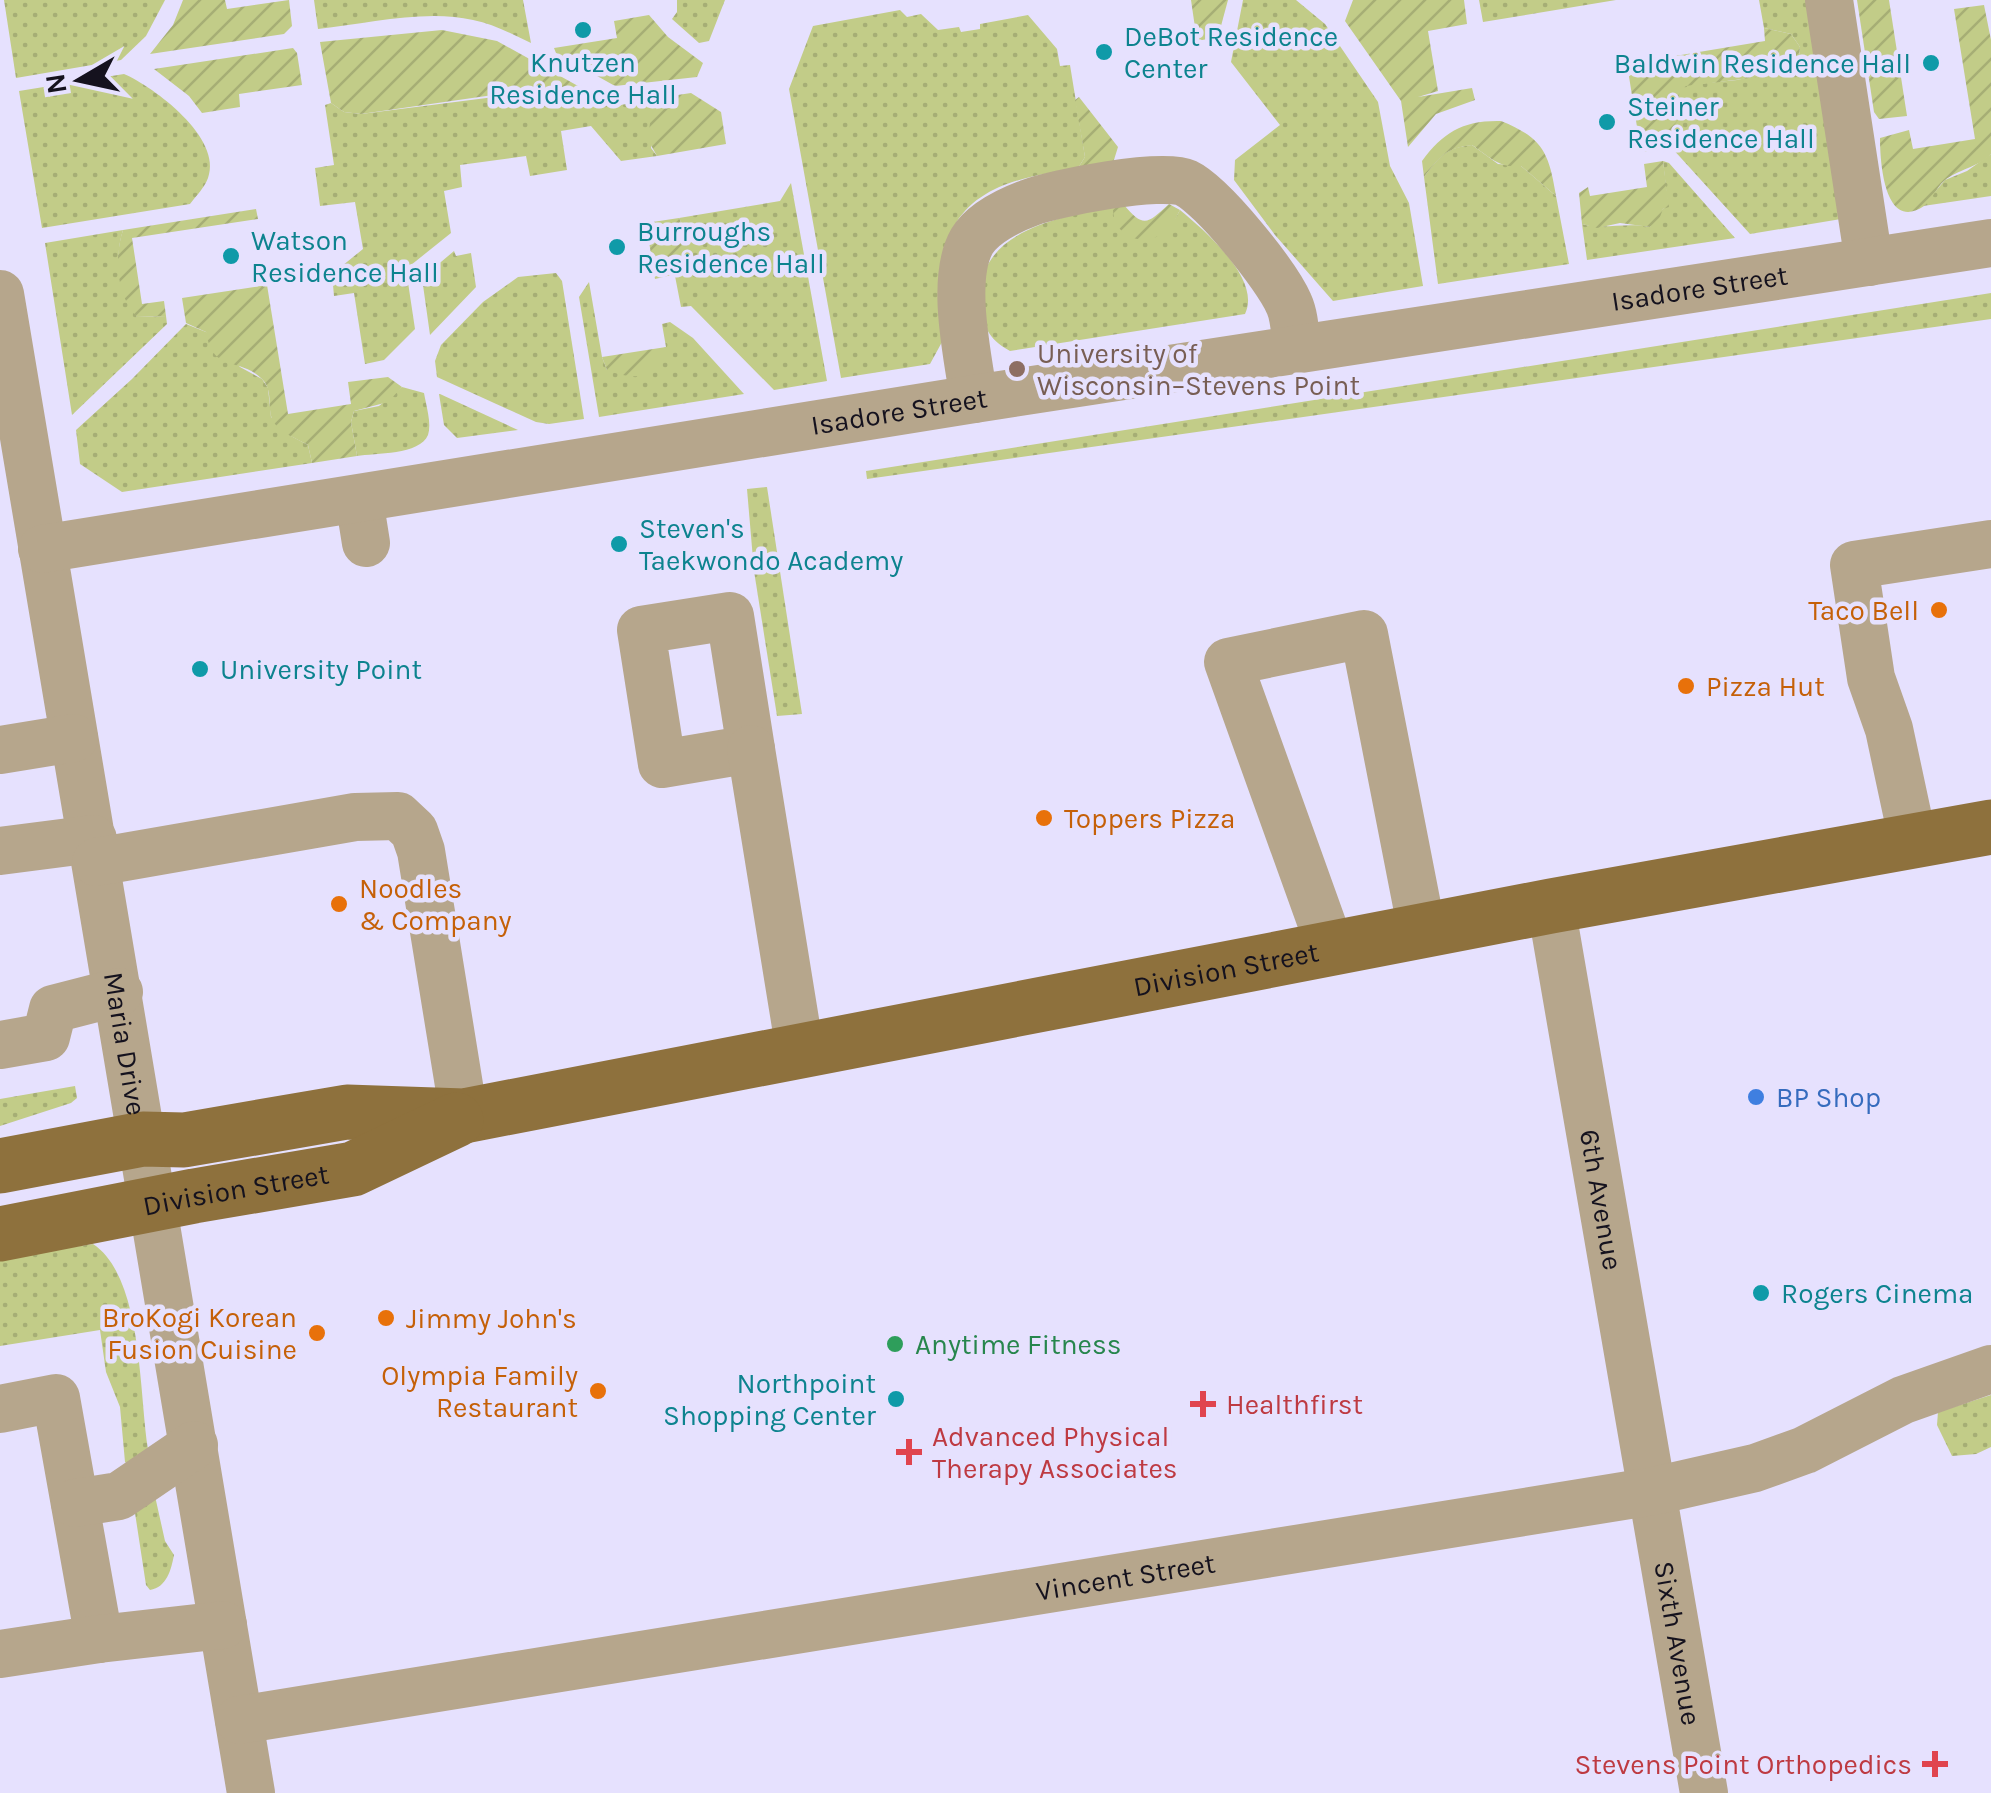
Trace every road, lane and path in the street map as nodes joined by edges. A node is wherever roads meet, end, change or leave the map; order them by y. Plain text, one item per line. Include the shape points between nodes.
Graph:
1 (1829, 0) edge
2 (1991, 243) edge
3 (1869, 262) junction
4 (0, 294) edge
5 (1297, 349) junction
6 (974, 400) junction
7 (11, 427) edge
8 (1991, 544) edge
9 (42, 549) junction
10 (74, 738) junction
11 (751, 749) dead end
12 (0, 750) edge
13 (99, 823) junction
14 (1991, 826) edge
15 (1913, 840) junction
16 (0, 852) edge
17 (1551, 906) junction
18 (1422, 932) junction
19 (1331, 949) junction
20 (135, 1012) junction
21 (0, 1045) edge
22 (800, 1052) junction
23 (464, 1116) junction
24 (142, 1139) junction
25 (0, 1166) edge
26 (153, 1203) junction
27 (0, 1234) edge
28 (1991, 1369) edge
29 (0, 1408) edge
30 (194, 1446) junction
31 (1654, 1491) junction
32 (75, 1503) junction
33 (234, 1617) junction
34 (99, 1639) junction
35 (0, 1654) edge
36 (239, 1720) junction
37 (252, 1793) edge
38 (1704, 1793) edge

1 - 3 street
2 - 3 street, Isadore Street
3 - 5 street, Isadore Street
4 - 7 street, Maria Drive
5 - 6 street, Isadore Street
5 - 6 street via 1290,305 1203,196 1168,178 1132,182 1030,202 972,241 963,293
6 - 9 street, Isadore Street via 362,521
7 - 9 street, Maria Drive
8 - 15 street via 1854,566 1871,678
9 - 10 street, Maria Drive
10 - 12 street
10 - 13 street, Maria Drive
11 - 22 street
13 - 16 street
13 - 20 street, Maria Drive
13 - 23 street via 398,816 414,831 421,851
14 - 15 main road, Division Street
15 - 17 main road, Division Street
17 - 18 main road, Division Street
17 - 31 street, 6th Avenue
18 - 19 main road, Division Street
18 - 19 street via 1364,634 1228,662
19 - 22 main road, Division Street
20 - 21 street via 53,1009 46,1037
20 - 24 street, Maria Drive
22 - 23 main road, Division Street
23 - 24 main road, Division Street via 347,1112 184,1140
23 - 26 main road, Division Street via 353,1169
24 - 25 main road, Division Street
24 - 26 street, Maria Drive
26 - 27 main road, Division Street
26 - 30 street, Maria Drive
28 - 31 street, Vincent Street via 1903,1400 1755,1468
29 - 32 street via 56,1398
30 - 32 street via 119,1496
30 - 33 street, Maria Drive via 224,1514
31 - 36 street, Vincent Street
31 - 38 street, Sixth Avenue
32 - 34 street
33 - 34 street
33 - 36 street, Maria Drive
34 - 35 street
36 - 37 street, Maria Drive

